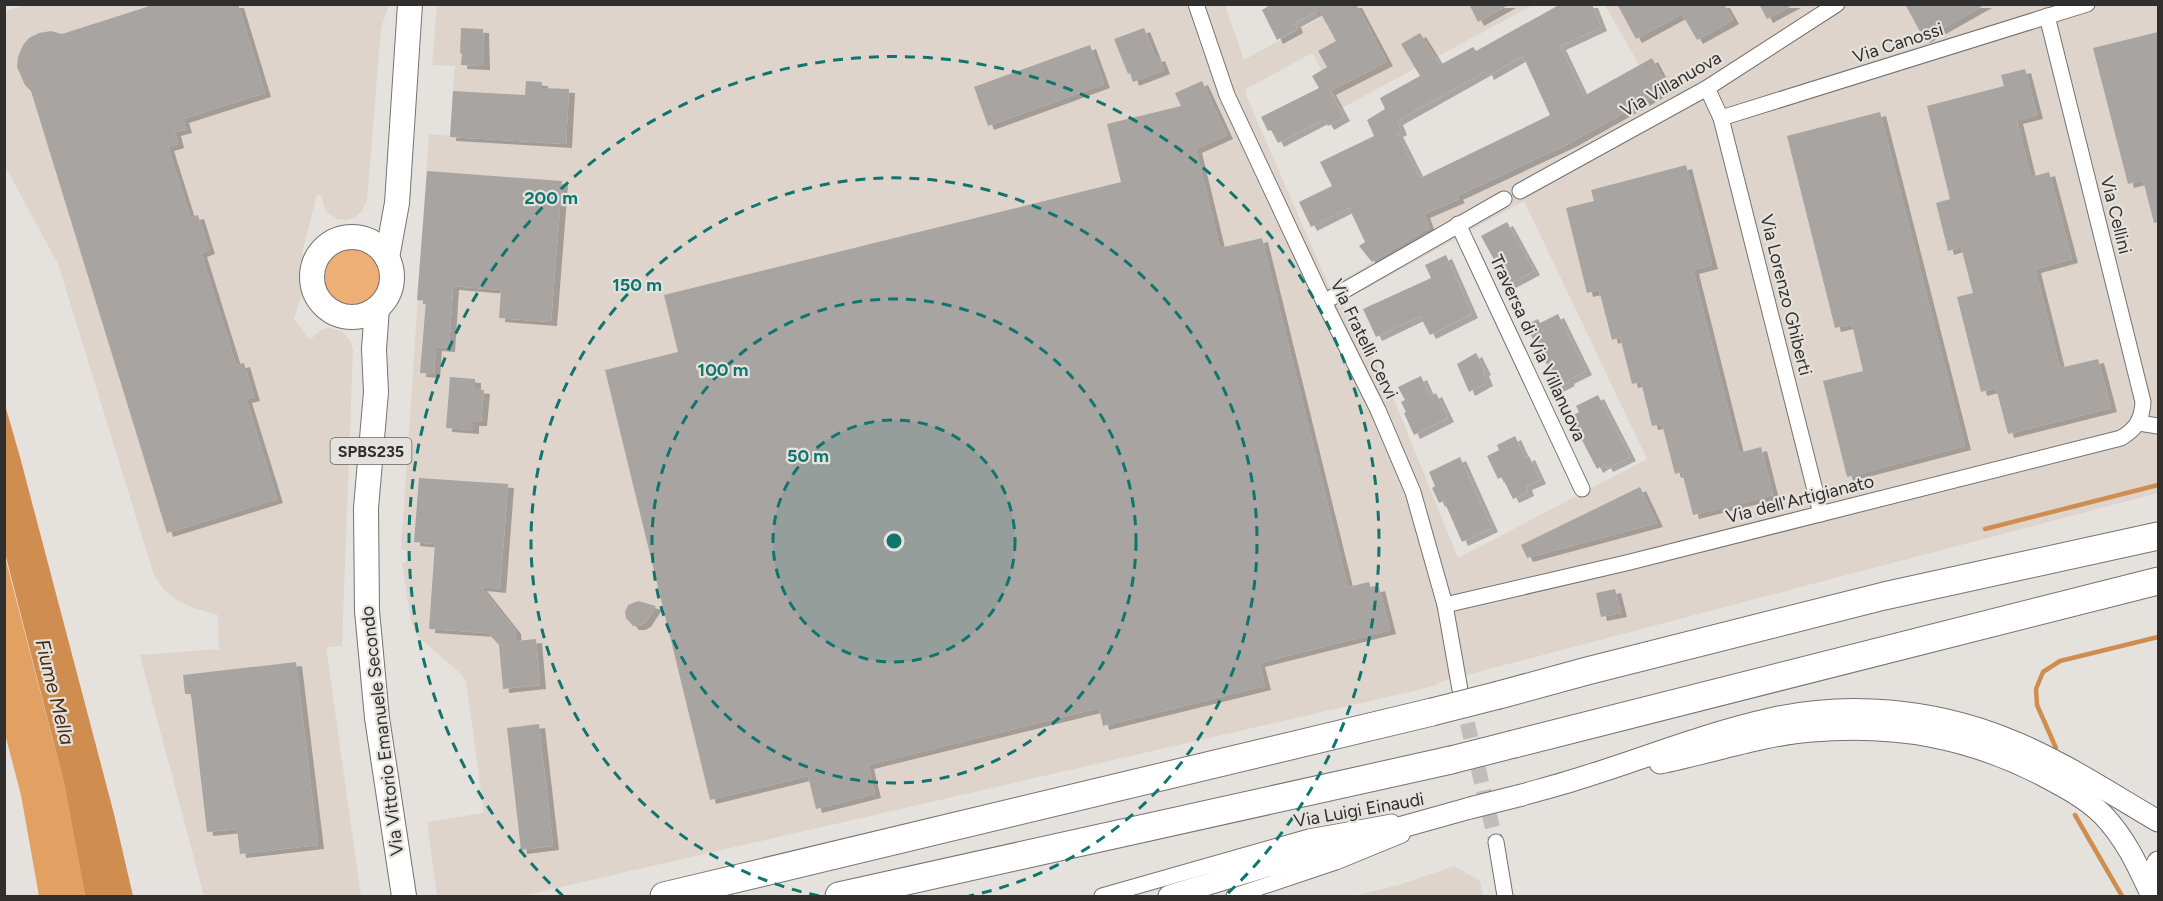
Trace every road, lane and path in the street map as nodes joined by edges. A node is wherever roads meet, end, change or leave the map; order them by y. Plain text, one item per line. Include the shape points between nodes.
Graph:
1 (410, 4) edge
2 (1196, 4) edge
3 (1837, 4) edge
4 (2087, 4) edge
5 (2047, 16) junction
6 (1707, 88) junction
7 (1721, 118) junction
8 (1520, 191) dead end
9 (1504, 199) dead end
10 (397, 203) junction
11 (1458, 224) junction
12 (357, 238) junction
13 (387, 258) junction
14 (1324, 302) junction
15 (377, 308) junction
16 (347, 317) junction
17 (374, 349) junction
18 (2139, 423) junction
19 (2158, 426) edge
20 (1582, 489) dead end
21 (1821, 514) junction
22 (2158, 536) edge
23 (2158, 581) edge
24 (1445, 605) junction
25 (1462, 702) tunnel mouth
26 (1586, 777) junction
27 (1443, 816) junction
28 (2158, 821) edge
29 (1496, 842) tunnel mouth
30 (2158, 862) edge
31 (2151, 894) edge
32 (404, 897) edge
33 (664, 897) edge
34 (839, 897) edge
35 (1102, 897) edge
36 (1168, 897) edge
37 (1234, 897) edge
38 (1505, 897) edge

1 - 10 main road, Via Vittorio Emanuele Secondo / SPBS235
2 - 14 street, Via Fratelli Cervi via 1227,95
3 - 6 street, Via Villanuova
4 - 5 street, Via Canossi
5 - 7 street, Via Canossi
5 - 18 street, Via Cellini via 2143,402
6 - 7 street, Via Lorenzo Ghiberti
6 - 8 street, Via Villanuova
7 - 21 street, Via Lorenzo Ghiberti
9 - 11 street
10 - 12 main road via 377,226
10 - 13 main road, Via Vittorio Emanuele Secondo / SPBS235
11 - 14 street
11 - 20 street, Traversa di Via Villanuova
12 - 13 main road via 380,248
12 - 16 main road via 332,242 322,250 312,273 318,298 332,312
13 - 15 main road, Via Vittorio Emanuele Secondo / SPBS235 via 392,271 391,285
14 - 24 street, Via Fratelli Cervi via 1378,410 1413,492
15 - 16 main road via 366,315
15 - 17 main road, Via Vittorio Emanuele Secondo / SPBS235
16 - 17 main road
17 - 32 main road, Via Vittorio Emanuele Secondo / SPBS235 via 376,392 366,508 367,611 377,718
18 - 19 street
18 - 21 street, Via dell'Artigianato via 2121,438
21 - 24 street, Via dell'Artigianato
22 - 33 highway, bridge via 1884,596 1431,712
23 - 34 highway, bridge via 1451,760
24 - 25 street, Via Fratelli Cervi
26 - 27 street, bridge
26 - 28 street via 1689,741 1771,719 1848,711 1905,713 1949,720 2036,751
26 - 31 street via 1811,731 1874,729 1942,738 1995,753 2082,798 2102,814 2124,841
27 - 35 street, Via Luigi Einaudi via 1366,825 1309,837
27 - 36 street
27 - 37 street, Via Luigi Einaudi via 1366,851
29 - 38 street
30 - 31 street via 2151,877

